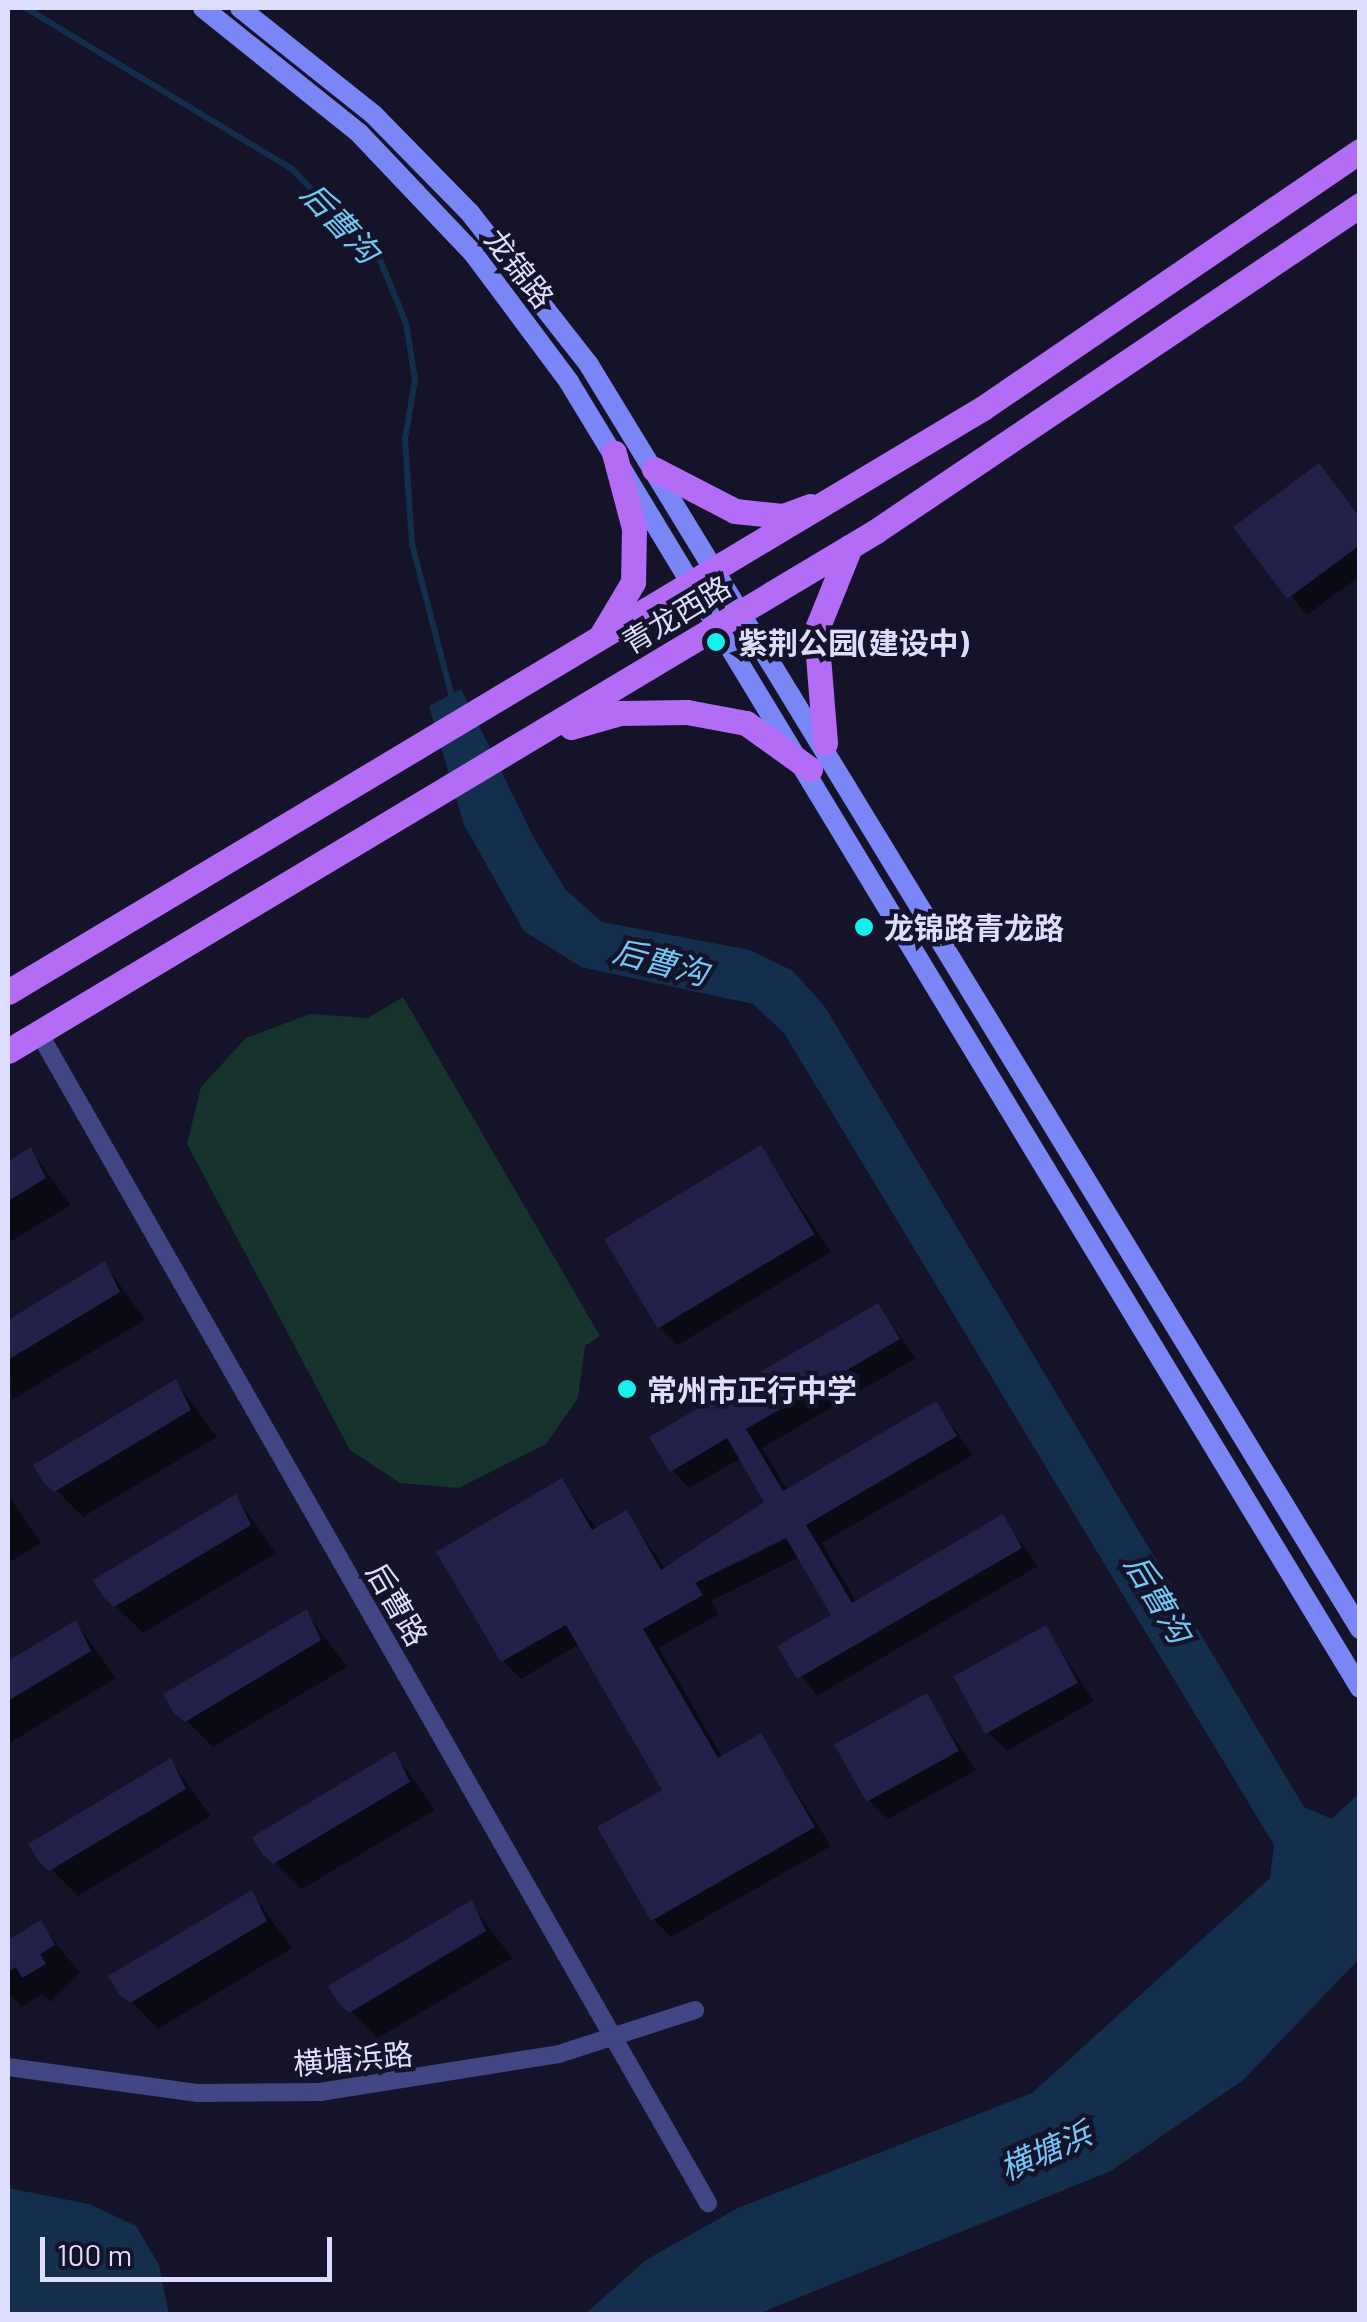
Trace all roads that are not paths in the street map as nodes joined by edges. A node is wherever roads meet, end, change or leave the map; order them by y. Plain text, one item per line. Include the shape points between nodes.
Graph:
1 (202, 8) edge
2 (240, 8) edge
3 (1360, 151) edge
4 (1360, 206) edge
5 (614, 453) junction
6 (654, 469) junction
7 (848, 492) junction
8 (850, 547) junction
9 (708, 578) junction
10 (746, 610) junction
11 (723, 624) junction
12 (581, 656) junction
13 (537, 736) junction
14 (825, 743) junction
15 (810, 769) junction
16 (8, 992) edge
17 (39, 1033) junction
18 (8, 1050) edge
19 (1360, 1630) edge
20 (1360, 1688) edge
21 (695, 2010) dead end
22 (616, 2034) junction
23 (8, 2067) edge
24 (708, 2203) dead end

1 - 5 main road, 龙锦路 via 359,133 472,253
2 - 6 main road, 龙锦路 via 374,114 470,213 589,365
3 - 7 main road, 青龙西路
4 - 8 main road, 青龙西路
5 - 9 main road, 龙锦路
5 - 12 main road via 634,528 633,582 617,618
6 - 7 main road via 736,512 783,516
6 - 9 main road, 龙锦路
7 - 9 main road, 青龙西路
8 - 10 main road, 青龙西路
8 - 14 main road via 816,631
9 - 10 main road, 龙锦路
9 - 11 main road, 龙锦路
9 - 12 main road, 青龙西路
10 - 11 main road, 青龙西路
10 - 14 main road, 龙锦路
11 - 13 main road, 青龙西路
11 - 15 main road, 龙锦路
12 - 16 main road, 青龙西路
13 - 15 main road via 620,713 687,712 746,723
13 - 17 main road, 青龙西路
14 - 19 main road, 龙锦路
15 - 20 main road, 龙锦路
17 - 18 main road, 青龙西路
17 - 22 street, 后曹路
21 - 22 street, 横塘浜路
22 - 23 street, 横塘浜路 via 456,2076 320,2092 198,2093
22 - 24 street, 后曹路

